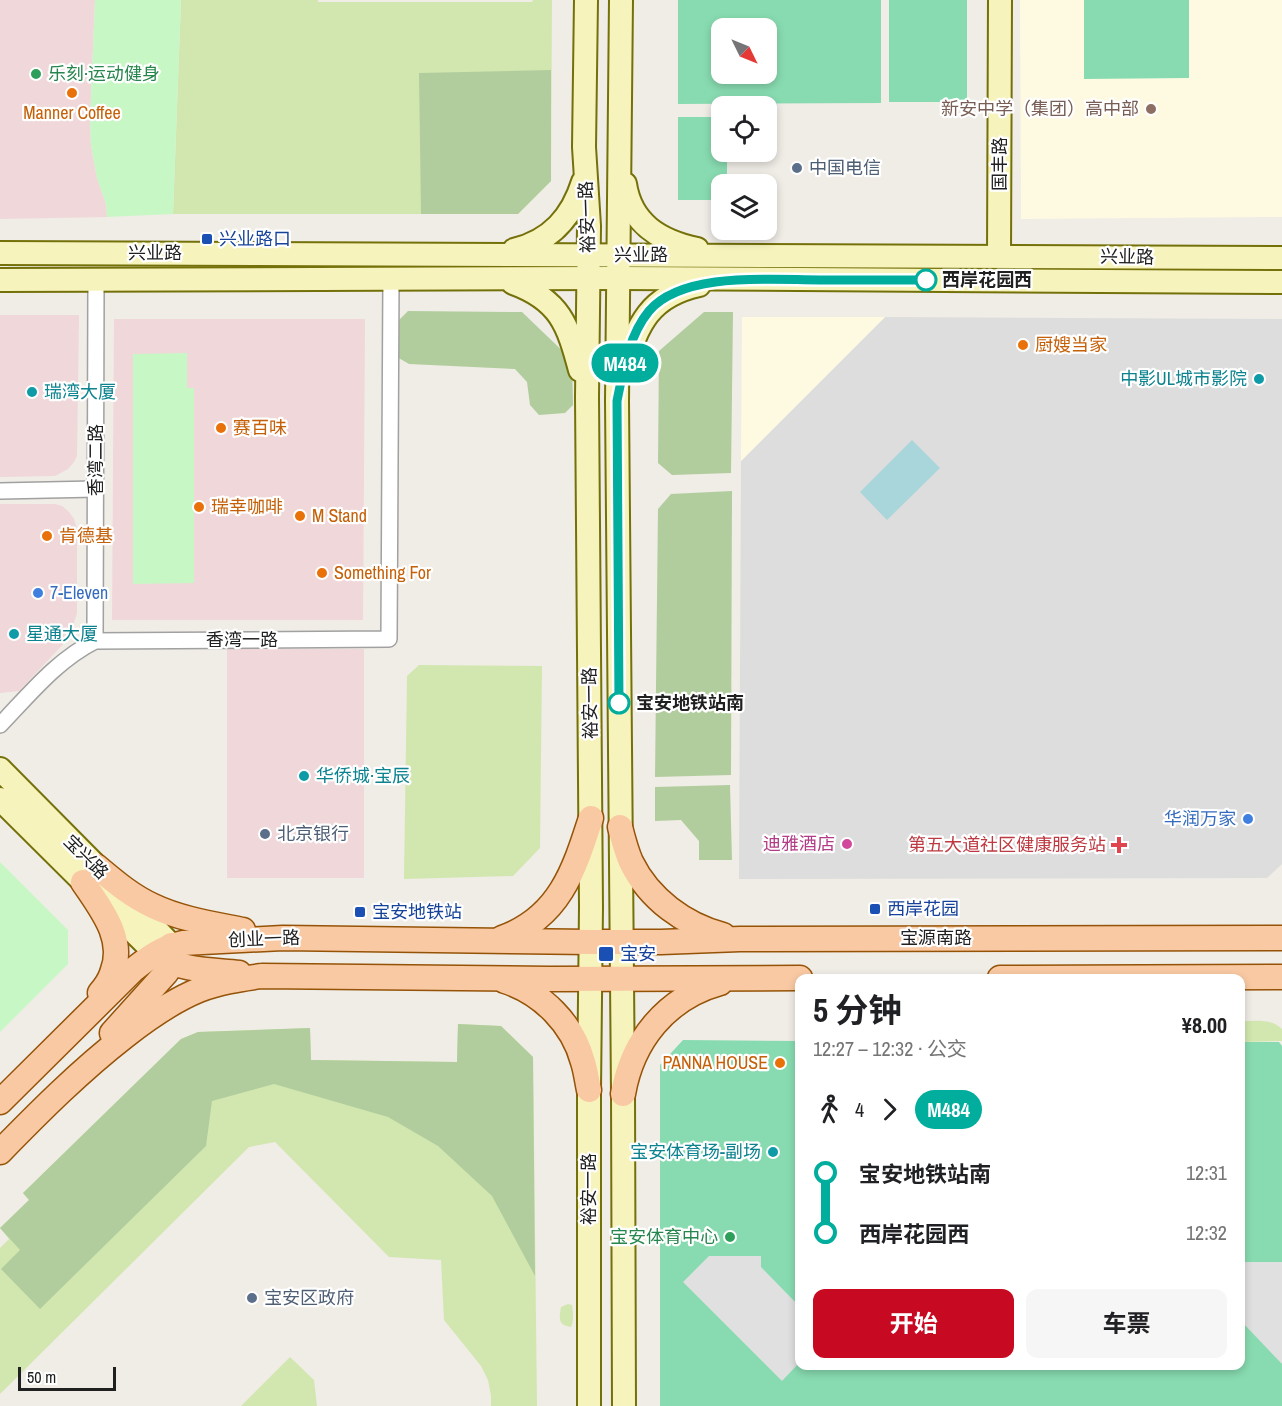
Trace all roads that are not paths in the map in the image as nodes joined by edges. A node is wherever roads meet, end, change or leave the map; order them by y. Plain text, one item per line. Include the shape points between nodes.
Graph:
1 (586, 0) edge
2 (621, 0) edge
3 (1000, 0) edge
4 (584, 147) junction
5 (620, 148) junction
6 (1282, 248) edge
7 (0, 253) edge
8 (494, 254) junction
9 (589, 255) junction
10 (619, 255) junction
11 (743, 256) junction
12 (999, 256) junction
13 (1243, 258) junction
14 (1282, 258) edge
15 (0, 279) edge
16 (96, 279) junction
17 (391, 279) junction
18 (497, 279) junction
19 (588, 279) junction
20 (619, 279) junction
21 (745, 280) junction
22 (1245, 281) junction
23 (1282, 282) edge
24 (1282, 289) edge
25 (587, 397) junction
26 (617, 401) junction
27 (96, 489) junction
28 (0, 491) edge
29 (95, 641) junction
30 (0, 725) edge
31 (0, 770) edge
32 (0, 799) edge
33 (591, 818) junction
34 (620, 827) junction
35 (89, 874) junction
36 (1282, 922) edge
37 (1233, 937) junction
38 (284, 938) junction
39 (1282, 938) edge
40 (740, 939) junction
41 (492, 941) junction
42 (591, 942) junction
43 (621, 942) junction
44 (166, 954) junction
45 (262, 976) junction
46 (1245, 977) edge
47 (1249, 977) junction
48 (1282, 977) edge
49 (497, 978) junction
50 (740, 978) junction
51 (795, 978) edge
52 (590, 979) junction
53 (621, 979) junction
54 (1282, 987) edge
55 (85, 1017) junction
56 (65, 1087) junction
57 (589, 1090) junction
58 (623, 1094) junction
59 (0, 1102) edge
60 (0, 1152) edge
61 (589, 1406) edge
62 (624, 1406) edge

1 - 4 main road, 裕安一路
2 - 5 main road, 裕安一路
3 - 12 main road, 国丰路
4 - 8 main road via 583,182 566,217 536,243
4 - 9 main road, 裕安一路
5 - 10 main road, 裕安一路
5 - 11 main road via 626,190 637,217 647,228 684,246
6 - 13 main road
7 - 8 main road, 兴业路
8 - 9 main road, 兴业路
9 - 10 main road, 兴业路
9 - 19 main road, 裕安一路
10 - 11 main road, 兴业路
10 - 20 main road, 裕安一路
11 - 12 main road, 兴业路
12 - 13 main road, 兴业路
13 - 14 main road, 兴业路
15 - 16 main road, 兴业路
16 - 17 main road, 兴业路
16 - 27 street, 香湾二路
17 - 18 main road, 兴业路
17 - 29 street, 香湾一路 via 389,639
18 - 19 main road, 兴业路
18 - 25 main road via 530,290 558,313 574,345
19 - 20 main road, 兴业路
19 - 25 main road, 裕安一路
20 - 21 main road, 兴业路
20 - 26 main road, 裕安一路
21 - 22 main road, 兴业路
21 - 26 main road via 686,289 668,296 650,310 634,337
22 - 23 main road, 兴业路
22 - 24 main road
25 - 33 main road, 裕安一路
26 - 34 main road, 裕安一路
27 - 28 street
27 - 29 street, 香湾二路
29 - 30 street via 65,660
31 - 35 main road, 宝兴路
32 - 35 main road, 宝兴路
33 - 41 main road via 572,872 557,898 528,925
33 - 42 main road, 裕安一路
34 - 40 main road via 631,862 666,906 697,926
34 - 43 main road, 裕安一路
35 - 38 main road via 165,912
35 - 44 main road, 宝兴路
35 - 55 main road via 113,931 116,952 109,980
36 - 37 main road
37 - 39 main road, 宝源南路
37 - 40 main road, 宝源南路
38 - 41 main road, 创业一路
38 - 44 main road, 创业一路 via 201,941
40 - 43 main road, 宝源南路
41 - 42 main road, 创业一路
42 - 43 main road, 宝源南路
42 - 52 main road, 裕安一路
43 - 53 main road, 裕安一路
44 - 45 main road via 192,968
44 - 55 main road via 133,970
44 - 56 main road via 166,973
45 - 49 main road, 创业一路
45 - 56 main road, 创业一路 via 227,981 173,1003 138,1026
46 - 47 main road
47 - 48 main road
47 - 54 main road
49 - 52 main road, 创业一路
49 - 57 main road via 535,996 564,1023 579,1048
50 - 51 main road
50 - 53 main road
50 - 58 main road via 695,992 664,1014 641,1042 626,1076
52 - 53 main road
52 - 57 main road, 裕安一路
53 - 58 main road, 裕安一路
55 - 59 main road
56 - 60 main road, 创业一路
57 - 61 main road, 裕安一路
58 - 62 main road, 裕安一路

